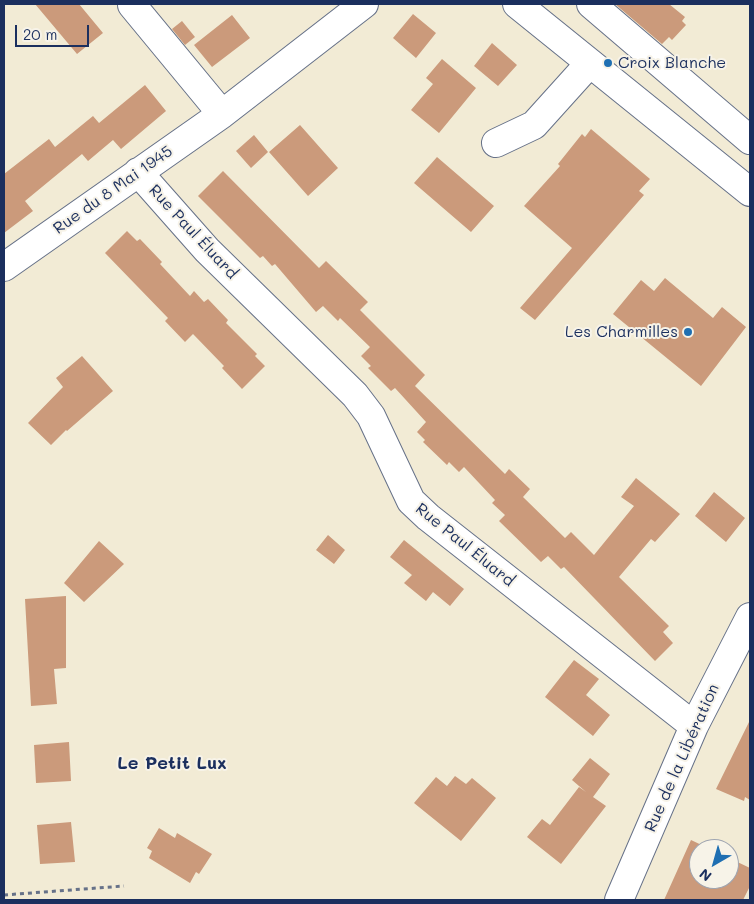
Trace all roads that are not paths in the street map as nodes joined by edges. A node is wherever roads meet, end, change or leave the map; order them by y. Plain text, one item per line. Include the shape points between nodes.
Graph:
1 (134, 4) edge
2 (364, 4) edge
3 (517, 4) edge
4 (591, 4) edge
5 (589, 64) junction
6 (222, 114) junction
7 (750, 140) edge
8 (496, 143) dead end
9 (138, 172) junction
10 (750, 192) edge
11 (4, 267) edge
12 (750, 617) edge
13 (694, 726) junction
14 (619, 900) edge

1 - 6 street
2 - 6 street, Rue du 8 Mai 1945
3 - 5 street
4 - 7 street
5 - 8 street via 534,125
5 - 10 street
6 - 9 street, Rue du 8 Mai 1945
9 - 11 street, Rue du 8 Mai 1945
9 - 13 street, Rue Paul Éluard via 207,250 355,394 371,416 411,501
12 - 13 street, Rue de la Libération
13 - 14 street, Rue de la Libération

